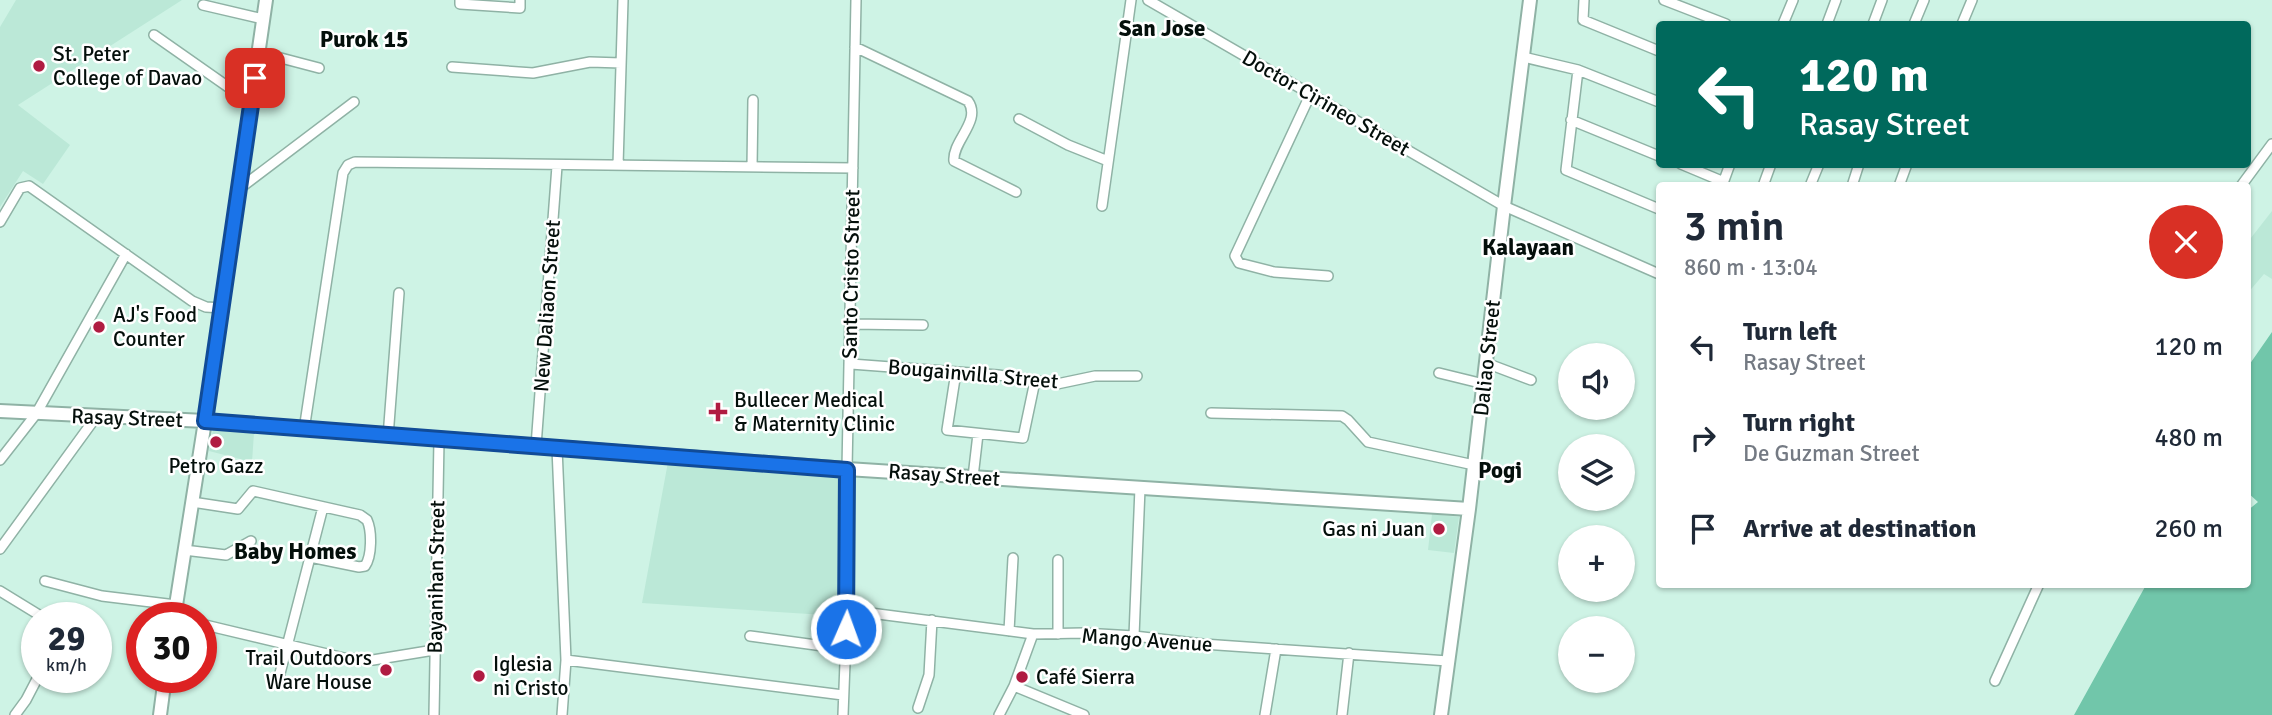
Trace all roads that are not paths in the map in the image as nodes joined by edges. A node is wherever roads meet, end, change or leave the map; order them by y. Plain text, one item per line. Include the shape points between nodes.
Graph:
1 (266, 0) edge
2 (623, 0) edge
3 (856, 0) edge
4 (1131, 0) edge
5 (1148, 0) edge
6 (1530, 0) edge
7 (1584, 0) edge
8 (1664, 0) edge
9 (1793, 0) edge
10 (1836, 0) edge
11 (1882, 0) edge
12 (1924, 0) edge
13 (1972, 0) edge
14 (460, 2) edge
15 (520, 4) edge
16 (203, 5) dead end
17 (263, 19) junction
18 (1718, 21) edge
19 (1784, 21) edge
20 (1828, 21) edge
21 (1874, 21) edge
22 (1915, 21) edge
23 (1963, 21) edge
24 (154, 35) dead end
25 (855, 47) junction
26 (1656, 50) edge
27 (258, 52) junction
28 (1523, 57) junction
29 (621, 63) junction
30 (452, 67) dead end
31 (319, 68) dead end
32 (1578, 70) junction
33 (1311, 93) junction
34 (752, 100) dead end
35 (1656, 101) edge
36 (354, 102) dead end
37 (251, 103) junction
38 (1019, 119) dead end
39 (1572, 120) junction
40 (2272, 144) edge
41 (1656, 155) edge
42 (1108, 162) junction
43 (557, 166) junction
44 (618, 166) junction
45 (752, 167) junction
46 (853, 168) junction
47 (1689, 168) edge
48 (1719, 182) edge
49 (2244, 182) edge
50 (239, 189) junction
51 (1016, 192) dead end
52 (1102, 205) dead end
53 (1504, 206) junction
54 (1656, 208) edge
55 (0, 222) edge
56 (126, 254) junction
57 (1656, 273) edge
58 (1328, 276) dead end
59 (399, 293) dead end
60 (222, 308) junction
61 (851, 324) junction
62 (923, 325) dead end
63 (1486, 363) junction
64 (850, 364) junction
65 (956, 372) junction
66 (1439, 373) dead end
67 (1137, 376) dead end
68 (1531, 380) dead end
69 (1035, 381) junction
70 (1484, 384) junction
71 (0, 411) edge
72 (1211, 413) dead end
73 (36, 414) junction
74 (96, 416) junction
75 (205, 421) junction
76 (304, 430) junction
77 (978, 434) junction
78 (388, 437) junction
79 (439, 440) junction
80 (536, 446) junction
81 (557, 448) junction
82 (0, 460) edge
83 (1474, 465) junction
84 (847, 470) junction
85 (973, 477) junction
86 (1140, 488) junction
87 (192, 502) junction
88 (323, 508) junction
89 (1469, 509) junction
90 (251, 541) dead end
91 (0, 549) edge
92 (184, 550) junction
93 (310, 557) junction
94 (1013, 558) dead end
95 (1058, 560) dead end
96 (45, 582) dead end
97 (2037, 588) edge
98 (0, 591) edge
99 (131, 602) edge
100 (176, 602) edge
101 (21, 604) edge
102 (848, 610) junction
103 (932, 620) junction
104 (217, 628) edge
105 (1009, 631) junction
106 (1033, 634) junction
107 (1058, 634) junction
108 (750, 636) dead end
109 (1134, 636) junction
110 (287, 644) junction
111 (845, 649) junction
112 (1276, 649) junction
113 (434, 650) junction
114 (1349, 653) junction
115 (566, 660) junction
116 (1448, 661) junction
117 (278, 681) dead end
118 (1995, 681) dead end
119 (1014, 686) junction
120 (30, 693) edge
121 (163, 693) edge
122 (843, 695) junction
123 (918, 708) dead end
124 (15, 715) edge
125 (160, 715) edge
126 (434, 715) edge
127 (562, 715) edge
128 (843, 715) edge
129 (999, 715) edge
130 (1084, 715) edge
131 (1265, 715) edge
132 (1342, 715) edge
133 (1441, 715) edge

1 - 17 street
2 - 29 street
3 - 25 street, Santo Cristo Street
4 - 42 street
5 - 33 street, Doctor Cirineo Street
6 - 28 street, Daliao Street
7 - 26 street via 1583,20
8 - 18 street
9 - 19 street
10 - 20 street
11 - 21 street
12 - 22 street
13 - 23 street
14 - 15 street
16 - 17 street
17 - 27 street
24 - 37 street
25 - 46 street, Santo Cristo Street
25 - 51 street via 968,101 971,118 954,161
27 - 31 street
27 - 37 street
28 - 32 street
28 - 53 street, Daliao Street
29 - 30 street via 590,62 533,73
29 - 44 street
32 - 35 street
32 - 39 street
33 - 53 street, Doctor Cirineo Street
33 - 58 street via 1235,256 1239,263 1274,272
34 - 45 street
36 - 50 street
37 - 50 street
38 - 42 street
39 - 41 street
39 - 54 street via 1566,170
40 - 49 street
42 - 52 street
43 - 44 street
43 - 76 street via 348,165
43 - 80 street, New Daliaon Street
44 - 45 street
45 - 46 street
46 - 61 street, Santo Cristo Street
47 - 48 street
50 - 60 street
53 - 57 street, Doctor Cirineo Street
53 - 63 street, Daliao Street
55 - 56 street via 19,191 32,187
56 - 60 street via 192,301
56 - 73 street
59 - 78 street
60 - 75 street
61 - 62 street
61 - 64 street, Santo Cristo Street
63 - 68 street
63 - 70 street, Daliao Street
64 - 65 street, Bougainvilla Street
64 - 84 street, Santo Cristo Street
65 - 69 street, Bougainvilla Street
65 - 77 street via 947,430
66 - 70 street
67 - 69 street, Bougainvilla Street via 1095,376 1057,384
69 - 77 street via 1023,438
70 - 83 street, Daliao Street
71 - 73 street, Rasay Street
72 - 83 street via 1342,416 1368,442
73 - 74 street, Rasay Street
73 - 82 street
74 - 75 street, Rasay Street
74 - 91 street
75 - 76 street, Rasay Street
75 - 87 street
76 - 78 street, Rasay Street
77 - 85 street
78 - 79 street, Rasay Street
79 - 80 street, Rasay Street
79 - 113 street, Bayanihan Street
80 - 81 street, Rasay Street
81 - 84 street, Rasay Street
81 - 115 street
83 - 89 street, Daliao Street
84 - 85 street, Rasay Street
84 - 102 street, Santo Cristo Street
85 - 86 street, Rasay Street
86 - 89 street, Rasay Street
86 - 109 street
87 - 88 street via 238,509 253,491
87 - 92 street
88 - 93 street
88 - 93 street via 367,520 368,561 359,567
89 - 116 street, Daliao Street
90 - 92 street via 226,555
92 - 100 street
93 - 110 street
94 - 105 street
95 - 107 street
96 - 99 street
97 - 118 street
98 - 101 street
102 - 103 street, Mango Avenue
102 - 111 street, Santo Cristo Street
103 - 105 street, Mango Avenue
103 - 123 street via 929,675
104 - 110 street
105 - 106 street, Mango Avenue
106 - 107 street, Mango Avenue
106 - 119 street
107 - 109 street, Mango Avenue
108 - 111 street
109 - 112 street, Mango Avenue
110 - 113 street via 373,660
110 - 117 street
111 - 122 street, Santo Cristo Street
112 - 114 street, Mango Avenue
112 - 131 street
113 - 126 street, Bayanihan Street
114 - 116 street, Mango Avenue
114 - 132 street
115 - 122 street
115 - 127 street
116 - 133 street, Daliao Street
119 - 129 street
119 - 130 street
120 - 124 street
121 - 125 street
122 - 128 street, Santo Cristo Street

